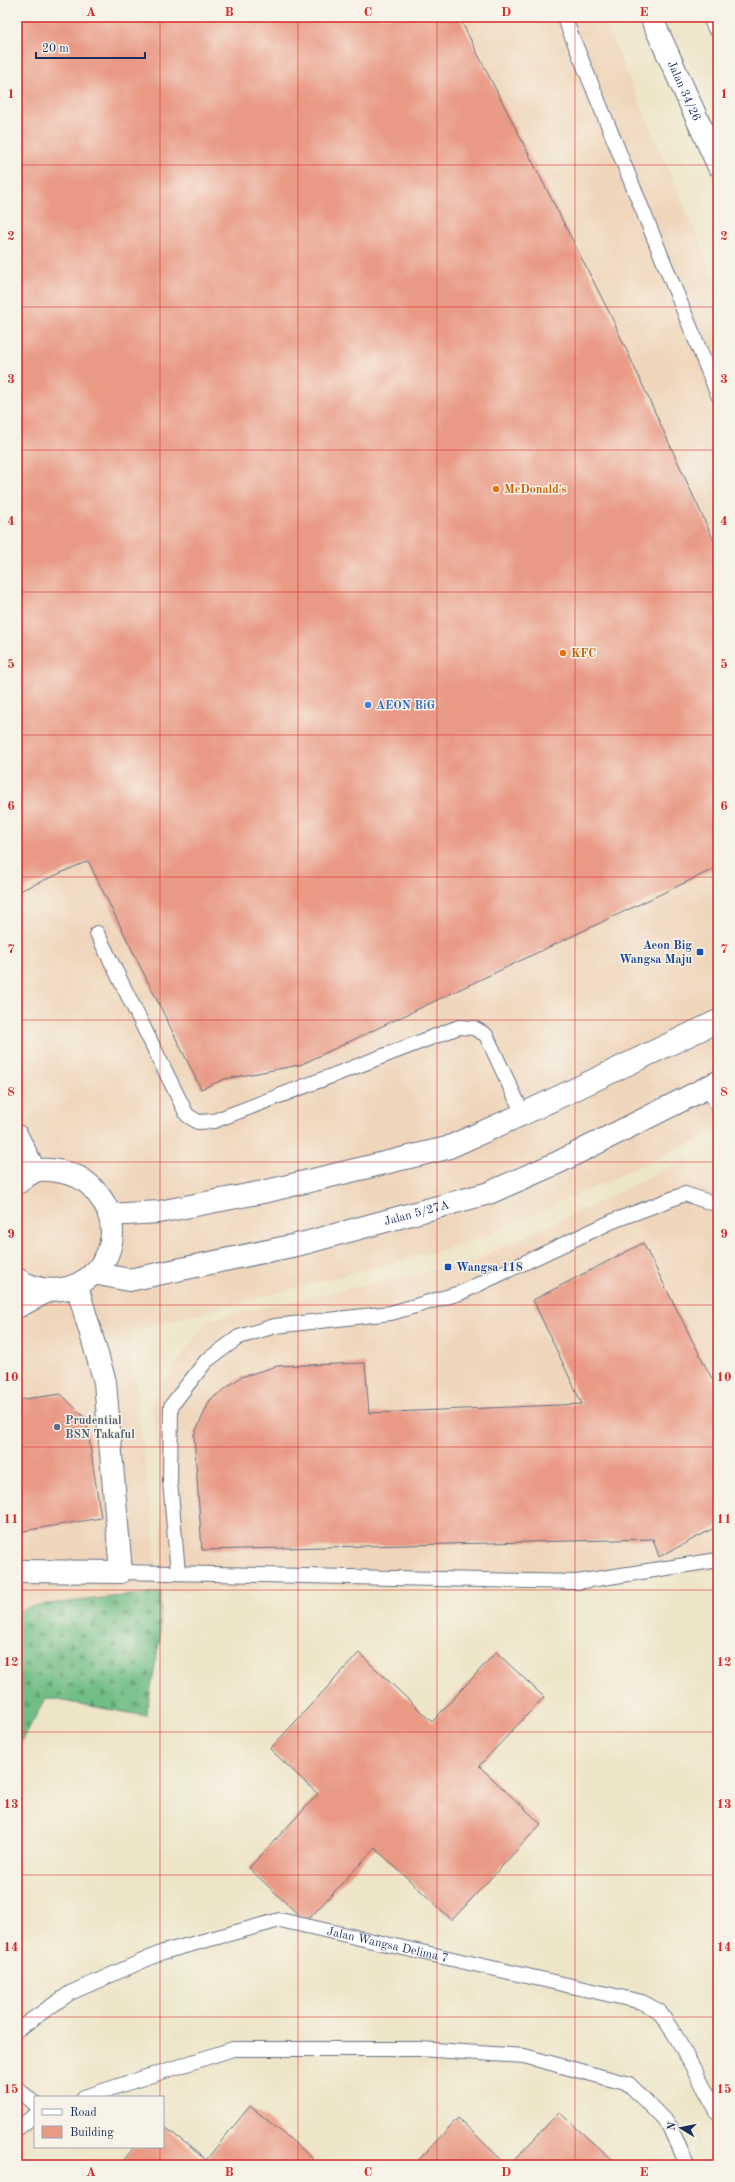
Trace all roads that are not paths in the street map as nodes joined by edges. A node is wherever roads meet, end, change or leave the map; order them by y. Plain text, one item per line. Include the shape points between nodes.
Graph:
1 (564, 17) edge
2 (651, 17) edge
3 (714, 17) edge
4 (718, 26) edge
5 (718, 165) edge
6 (718, 395) edge
7 (97, 933) dead end
8 (718, 1021) edge
9 (713, 1085) edge
10 (718, 1107) edge
11 (522, 1114) junction
12 (17, 1136) edge
13 (35, 1171) junction
14 (17, 1184) edge
15 (718, 1205) edge
16 (110, 1215) junction
17 (94, 1273) junction
18 (17, 1279) edge
19 (77, 1286) junction
20 (48, 1291) junction
21 (17, 1307) edge
22 (718, 1560) edge
23 (17, 1571) edge
24 (121, 1572) junction
25 (178, 1573) junction
26 (17, 2030) edge
27 (17, 2088) edge
28 (87, 2096) edge
29 (34, 2103) edge
30 (718, 2114) edge
31 (34, 2116) edge
32 (17, 2129) edge
33 (686, 2165) edge

1 - 6 lane
2 - 5 street, Jalan 34/26
3 - 4 street
7 - 11 lane via 187,1115 198,1122 214,1121 459,1027 474,1028 486,1035
8 - 11 street
9 - 10 lane
9 - 17 street, Jalan 5/27A via 557,1163 489,1193 301,1244 129,1280
11 - 16 street via 447,1148 263,1192 159,1212
12 - 13 street
13 - 14 street
13 - 16 street via 60,1171 76,1176 91,1185
15 - 25 lane via 685,1194 613,1221 460,1293 391,1313 275,1326 239,1337 206,1361 171,1406 170,1481
16 - 17 street via 112,1231 109,1246 104,1261
17 - 19 street
18 - 20 street via 29,1287
19 - 20 street
19 - 24 street via 105,1382
20 - 21 street
22 - 25 lane via 577,1582
23 - 24 street
24 - 25 lane
26 - 30 lane, Jalan Wangsa Delima 7 via 70,1993 163,1952 280,1920 642,2002 659,2011
27 - 29 lane
28 - 33 lane via 233,2049 420,2049 524,2056 629,2084 670,2126
31 - 32 lane

